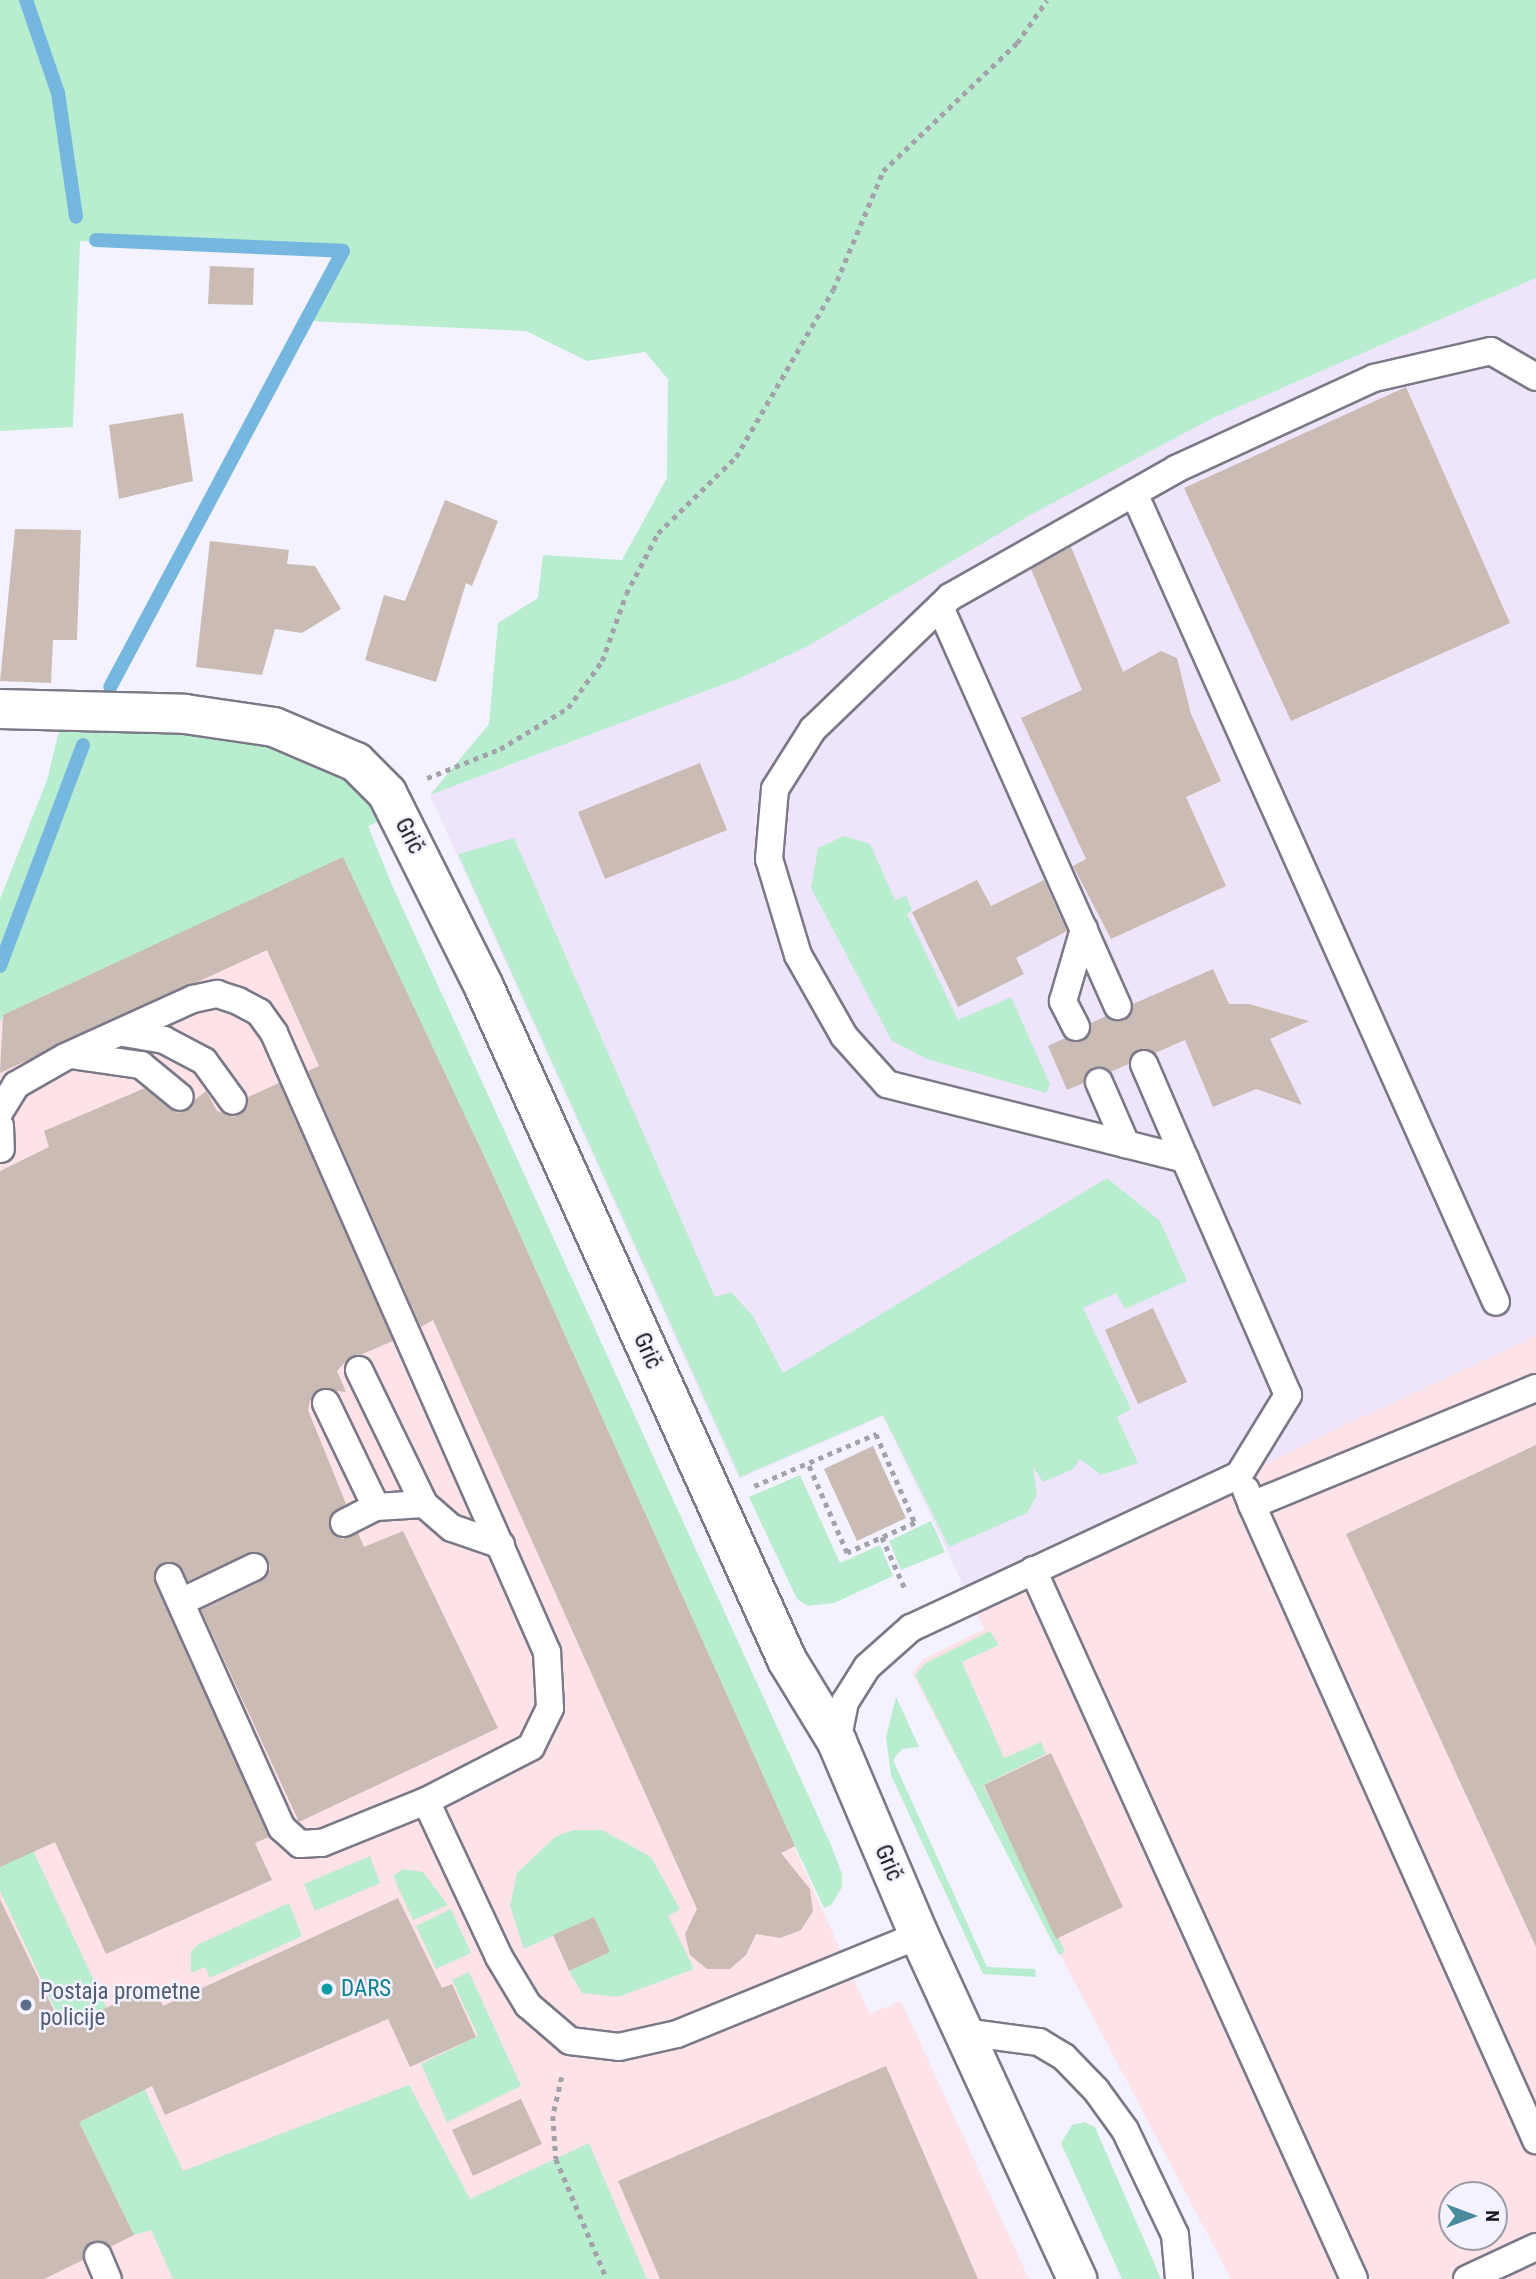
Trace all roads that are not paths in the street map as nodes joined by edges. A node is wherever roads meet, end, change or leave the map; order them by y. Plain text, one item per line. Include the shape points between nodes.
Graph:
1 (1536, 377) edge
2 (1134, 493) junction
3 (940, 607) junction
4 (0, 709) edge
5 (1084, 929) junction
6 (1118, 1006) dead end
7 (1076, 1027) dead end
8 (124, 1033) junction
9 (65, 1057) junction
10 (1144, 1064) dead end
11 (1099, 1082) dead end
12 (180, 1097) dead end
13 (233, 1101) dead end
14 (0, 1111) edge
15 (1126, 1144) junction
16 (1185, 1158) junction
17 (1496, 1302) dead end
18 (359, 1370) dead end
19 (1536, 1388) edge
20 (326, 1403) dead end
21 (1239, 1475) junction
22 (424, 1504) junction
23 (1252, 1505) junction
24 (376, 1507) junction
25 (344, 1522) dead end
26 (501, 1545) junction
27 (254, 1567) dead end
28 (1033, 1570) junction
29 (169, 1577) dead end
30 (181, 1602) junction
31 (837, 1742) junction
32 (426, 1801) junction
33 (919, 1935) junction
34 (963, 2032) junction
35 (1536, 2140) edge
36 (1536, 2247) edge
37 (1077, 2279) edge
38 (1179, 2279) edge
39 (1354, 2279) edge
40 (1467, 2279) edge

1 - 2 lane via 1490,351 1374,378
2 - 3 lane
2 - 17 lane
3 - 5 lane
3 - 15 lane via 813,729 775,789 769,859 798,956 844,1037 887,1084
4 - 31 street, Grič via 185,714 274,727 356,762 387,793 484,987 787,1660
5 - 6 lane
5 - 7 lane via 1063,1001
8 - 9 lane
8 - 13 lane via 164,1040 197,1056 221,1079
8 - 26 lane via 193,999 217,994 260,1012 274,1033
9 - 12 lane via 98,1055 141,1065
9 - 14 lane via 16,1086
10 - 16 lane
11 - 15 lane
15 - 16 lane
16 - 21 lane via 1288,1395
18 - 22 lane
19 - 23 lane
20 - 24 lane
21 - 23 lane
21 - 28 lane
22 - 24 lane
22 - 26 lane via 452,1528
23 - 35 lane
24 - 25 lane
26 - 32 lane via 547,1652 550,1708 531,1747
27 - 30 lane
28 - 31 lane via 920,1624 867,1668 845,1702
28 - 39 lane
29 - 30 lane
30 - 32 lane via 282,1828 300,1844 322,1843
31 - 33 street, Grič
32 - 33 lane via 506,1969 528,2005 570,2040 618,2048 677,2034
33 - 34 street, Grič
34 - 37 street, Grič
34 - 38 lane via 1039,2042 1064,2057 1096,2090 1125,2130 1175,2235
36 - 40 lane

